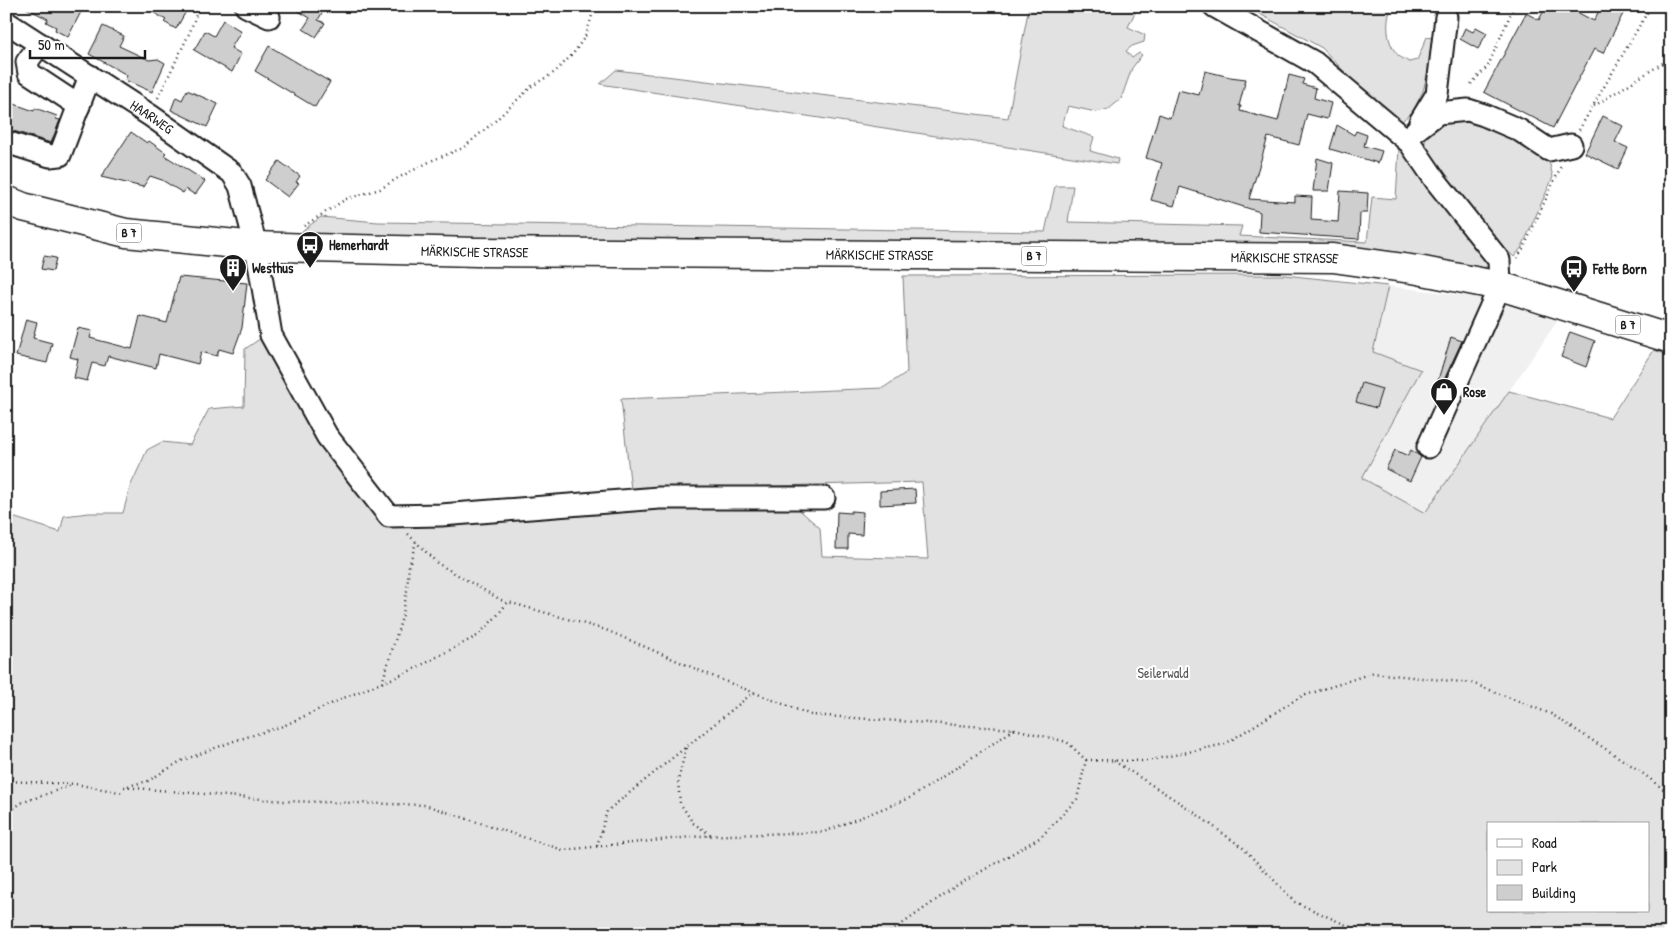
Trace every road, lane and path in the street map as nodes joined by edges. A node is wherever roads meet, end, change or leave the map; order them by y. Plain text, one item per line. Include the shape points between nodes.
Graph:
1 (200, 6) edge
2 (246, 6) edge
3 (595, 6) edge
4 (1214, 6) edge
5 (1507, 6) edge
6 (1514, 7) edge
7 (269, 17) dead end
8 (1446, 17) dead end
9 (6, 22) edge
10 (40, 44) junction
11 (1671, 58) edge
12 (90, 76) junction
13 (1471, 84) dead end
14 (79, 106) junction
15 (1592, 107) dead end
16 (151, 116) junction
17 (1413, 137) junction
18 (6, 142) edge
19 (1571, 145) dead end
20 (6, 200) edge
21 (256, 246) junction
22 (289, 247) junction
23 (1500, 286) junction
24 (1671, 339) edge
25 (1428, 447) dead end
26 (824, 498) dead end
27 (389, 516) junction
28 (416, 542) junction
29 (508, 601) junction
30 (382, 683) junction
31 (754, 692) junction
32 (1015, 729) junction
33 (686, 748) junction
34 (1086, 760) junction
35 (1114, 760) junction
36 (6, 781) edge
37 (75, 784) junction
38 (124, 787) junction
39 (1671, 795) edge
40 (6, 816) edge
41 (712, 836) junction
42 (597, 846) junction
43 (888, 934) edge
44 (1366, 934) edge

1 - 16 path
2 - 7 street
3 - 22 path via 586,35 573,54 463,148 433,160 380,189 346,199 299,230
4 - 17 street via 1315,63
5 - 6 path
6 - 13 path via 1488,66
8 - 17 street via 1437,94
9 - 10 street, HAARWEG
10 - 12 street, HAARWEG
10 - 14 street via 27,62 29,73
11 - 15 path
12 - 14 street
12 - 16 street, HAARWEG
14 - 18 street via 60,155 50,156
16 - 21 street, HAARWEG via 232,173 240,186
17 - 19 street via 1438,113 1468,110 1518,130 1549,150
17 - 23 street via 1436,180 1499,260
20 - 21 main road, MÄRKISCHE STRASSE / B 7 via 126,233
21 - 22 main road, MÄRKISCHE STRASSE / B 7
21 - 27 street via 271,335 327,436
22 - 23 main road, MÄRKISCHE STRASSE / B 7 via 487,252 1333,258
23 - 24 main road, MÄRKISCHE STRASSE / B 7
23 - 25 street
26 - 27 street via 659,498
27 - 28 path
28 - 29 path via 438,563
28 - 30 path via 409,566 403,614
29 - 30 path via 476,636
29 - 31 path via 606,630
30 - 38 path via 283,726 181,762 148,781
31 - 32 path via 811,715
31 - 33 path
32 - 34 path via 1067,742
32 - 41 path via 912,797 824,832
33 - 41 path via 678,781 680,804 694,823
33 - 42 path via 607,811
34 - 35 path
34 - 43 path via 1077,799 1041,837 956,886
35 - 39 path via 1147,761 1225,744 1300,697 1372,673 1472,683 1551,714 1637,769
35 - 44 path via 1243,848 1295,902
36 - 37 path
37 - 38 path via 124,793
37 - 40 path via 21,803
38 - 42 path via 284,801 425,805 563,850
41 - 42 path

